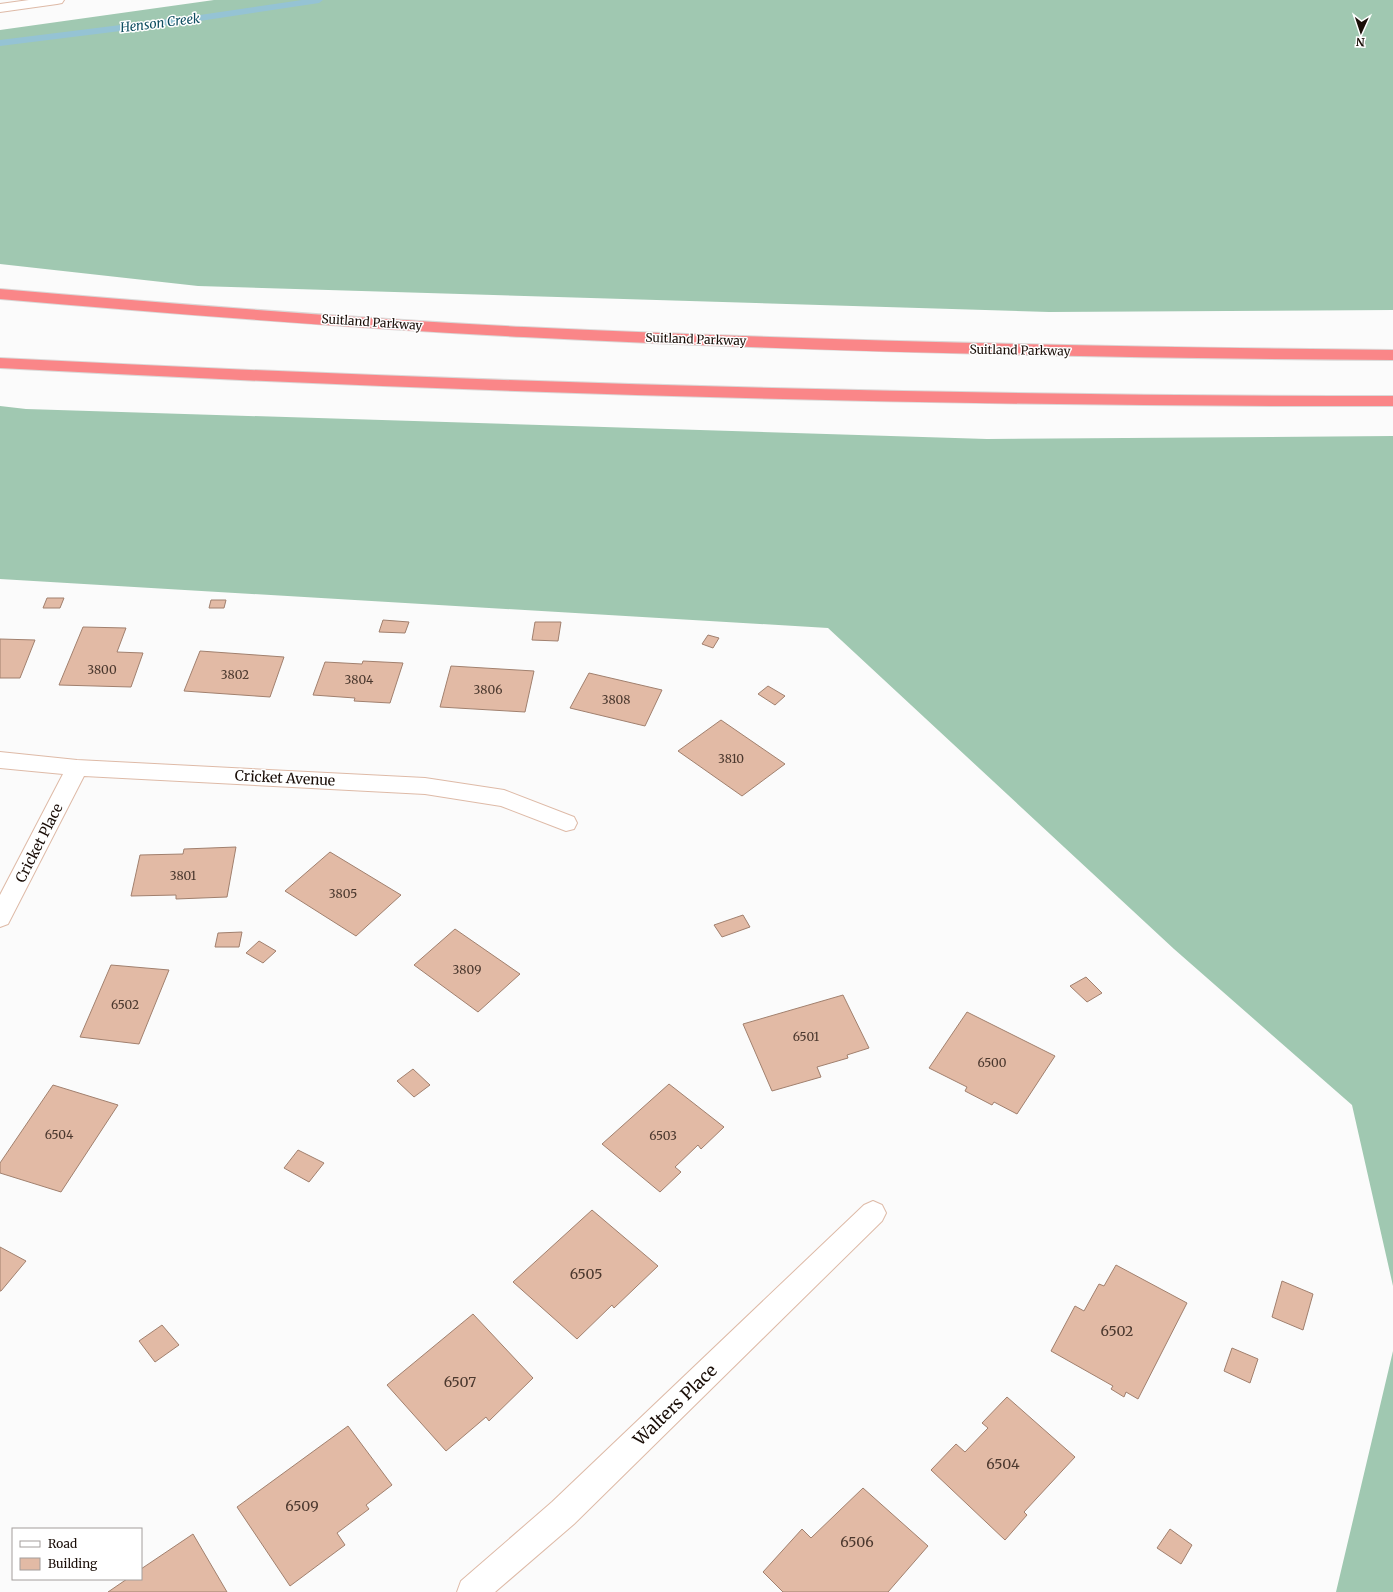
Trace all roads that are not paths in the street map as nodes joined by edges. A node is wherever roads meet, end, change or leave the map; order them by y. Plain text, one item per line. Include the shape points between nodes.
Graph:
1 (57, 0) edge
2 (0, 8) edge
3 (0, 294) edge
4 (1393, 356) edge
5 (0, 363) edge
6 (1393, 401) edge
7 (0, 760) edge
8 (77, 768) junction
9 (566, 823) dead end
10 (0, 918) edge
11 (873, 1213) dead end
12 (472, 1592) edge

1 - 2 street
3 - 4 highway, Suitland Parkway via 365,322 627,336 1022,351
5 - 6 highway via 332,381 727,395 1138,402
7 - 8 street, Cricket Avenue
8 - 9 street, Cricket Avenue via 425,786 504,798
8 - 10 street, Cricket Place
11 - 12 street, Walters Place via 563,1513

